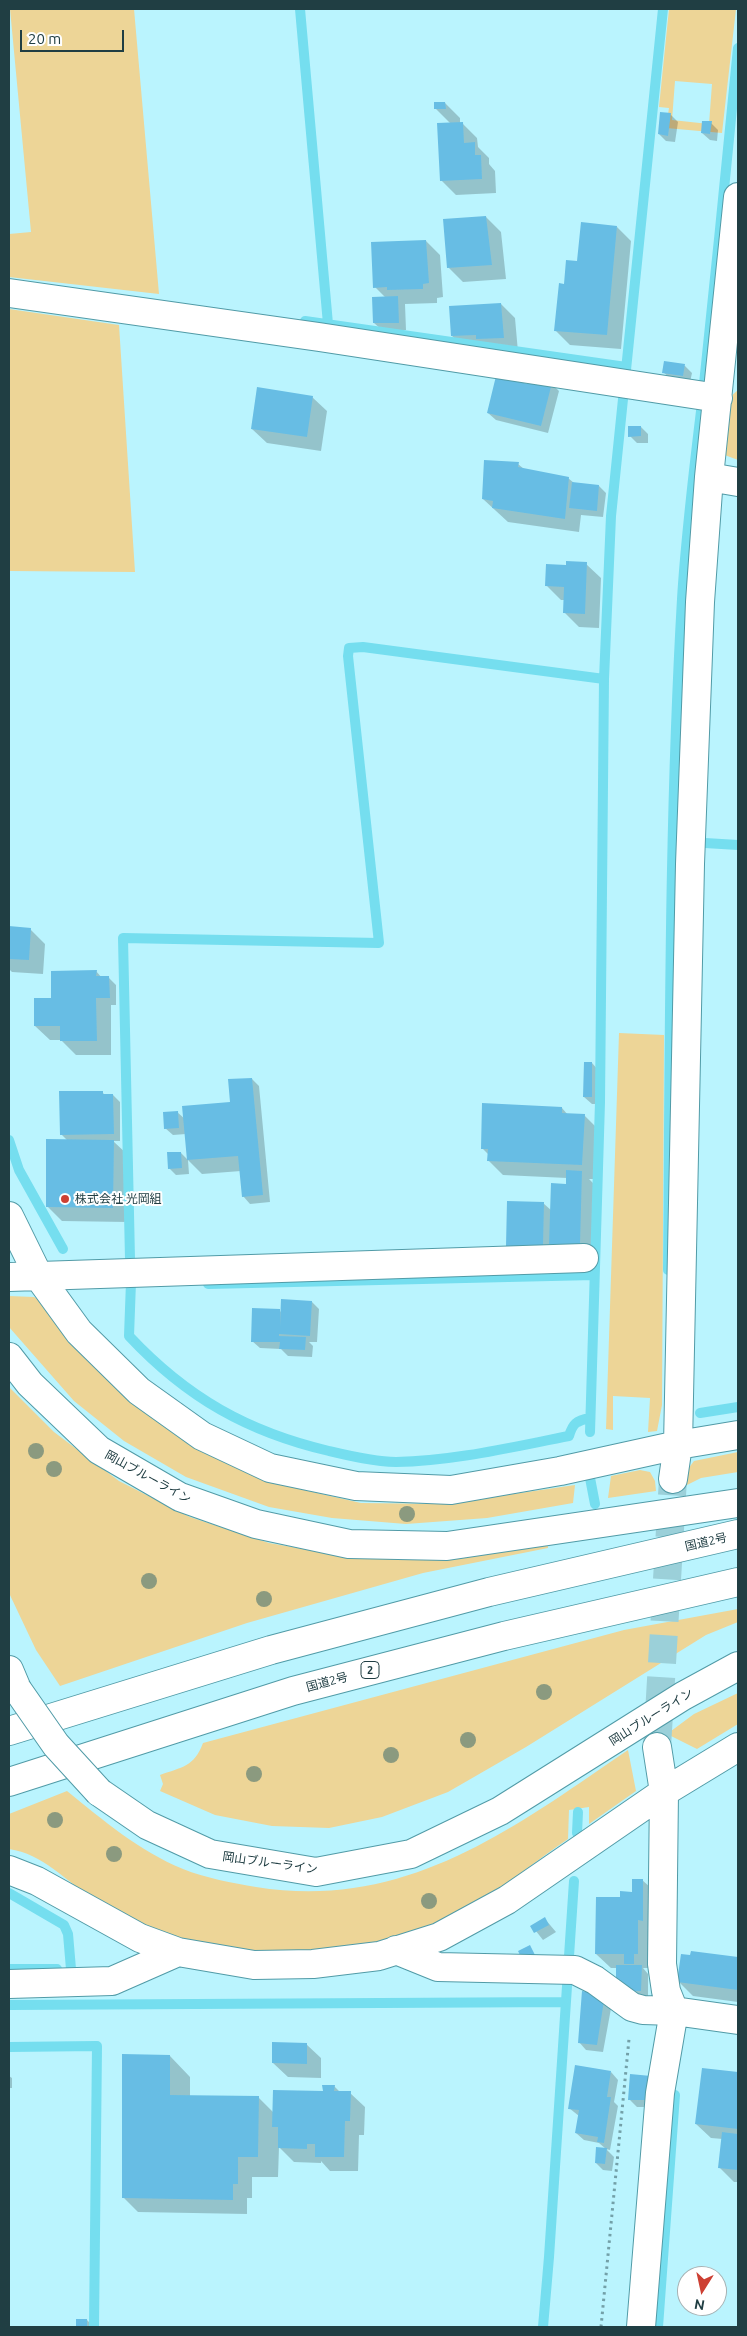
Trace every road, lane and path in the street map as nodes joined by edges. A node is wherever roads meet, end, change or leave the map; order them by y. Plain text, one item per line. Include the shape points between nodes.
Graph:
1 (738, 197) edge
2 (9, 293) edge
3 (708, 397) junction
4 (709, 477) junction
5 (738, 482) edge
6 (9, 1216) edge
7 (584, 1258) dead end
8 (39, 1277) junction
9 (9, 1278) edge
10 (9, 1357) edge
11 (738, 1434) edge
12 (678, 1445) junction
13 (673, 1479) tunnel mouth
14 (738, 1503) edge
15 (738, 1534) edge
16 (738, 1582) edge
17 (738, 1666) edge
18 (13, 1680) edge
19 (9, 1732) edge
20 (657, 1747) tunnel mouth
21 (738, 1747) edge
22 (9, 1782) edge
23 (664, 1792) junction
24 (9, 1870) edge
25 (396, 1950) junction
26 (178, 1952) junction
27 (9, 1984) edge
28 (632, 2007) junction
29 (674, 2011) junction
30 (738, 2020) edge
31 (601, 2327) edge
32 (641, 2327) edge

1 - 3 main road
2 - 3 main road
3 - 4 main road
4 - 5 main road
4 - 12 main road via 694,741
6 - 8 main road
7 - 8 main road
8 - 9 main road
8 - 12 main road via 79,1332 139,1391 202,1436 270,1468 356,1486 452,1490
10 - 14 main road, 岡山ブルーライン via 30,1384 99,1450 180,1497 256,1524 349,1544 448,1546
11 - 12 main road
12 - 13 main road
15 - 19 main road, 国道2号 via 489,1592 271,1650
16 - 22 main road, 国道2号 / 2 via 504,1636 293,1690
17 - 18 main road, 岡山ブルーライン, bridge via 683,1696 500,1811 411,1854 316,1872 210,1854 147,1826 100,1792 56,1745
20 - 23 main road
21 - 23 main road
23 - 25 main road via 507,1900 439,1937
23 - 29 main road via 662,1964 666,1991
24 - 26 main road via 37,1881 140,1938
25 - 26 main road via 379,1956 313,1964 254,1965
25 - 28 main road via 438,1967 567,1970 595,1980
26 - 27 main road via 112,1981
28 - 29 main road
28 - 31 path
29 - 30 main road
29 - 32 main road via 660,2093

